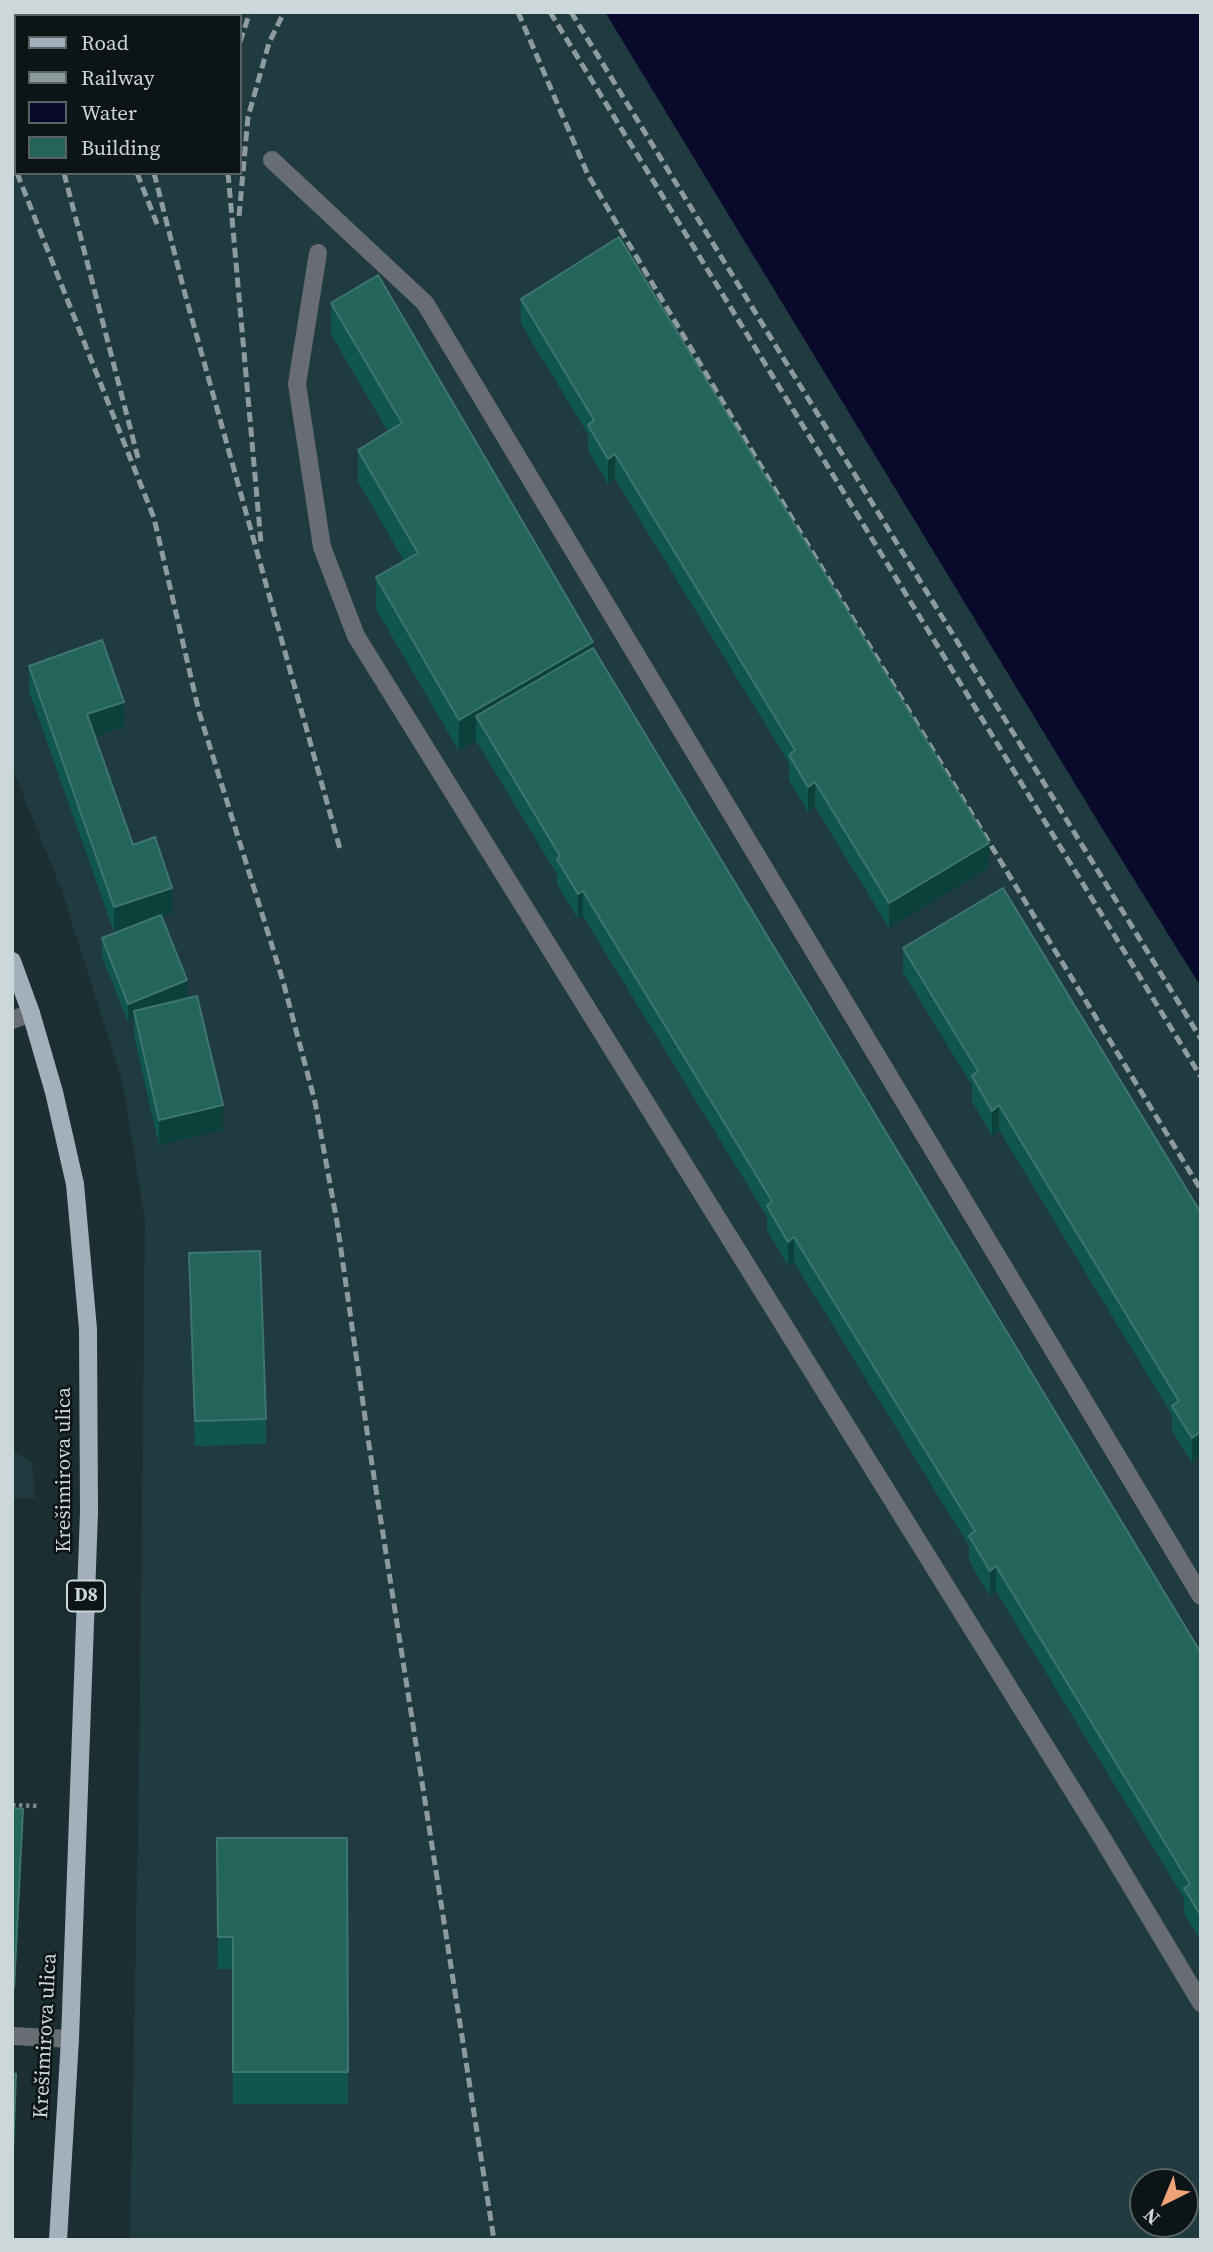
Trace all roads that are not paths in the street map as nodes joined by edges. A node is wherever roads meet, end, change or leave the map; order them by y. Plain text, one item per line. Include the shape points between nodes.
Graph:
1 (272, 160) dead end
2 (318, 253) dead end
3 (12, 961) edge
4 (31, 1013) junction
5 (12, 1020) edge
6 (1201, 1596) edge
7 (1201, 2003) edge
8 (12, 2036) edge
9 (70, 2039) junction
10 (58, 2240) edge

1 - 6 street via 425,303
2 - 7 street via 297,384 322,547 356,636
3 - 4 main road, Krešimirova ulica / D8
4 - 5 street
4 - 9 main road, Krešimirova ulica / D8 via 75,1184 88,1329 89,1526
8 - 9 street
9 - 10 main road, Krešimirova ulica / D8

